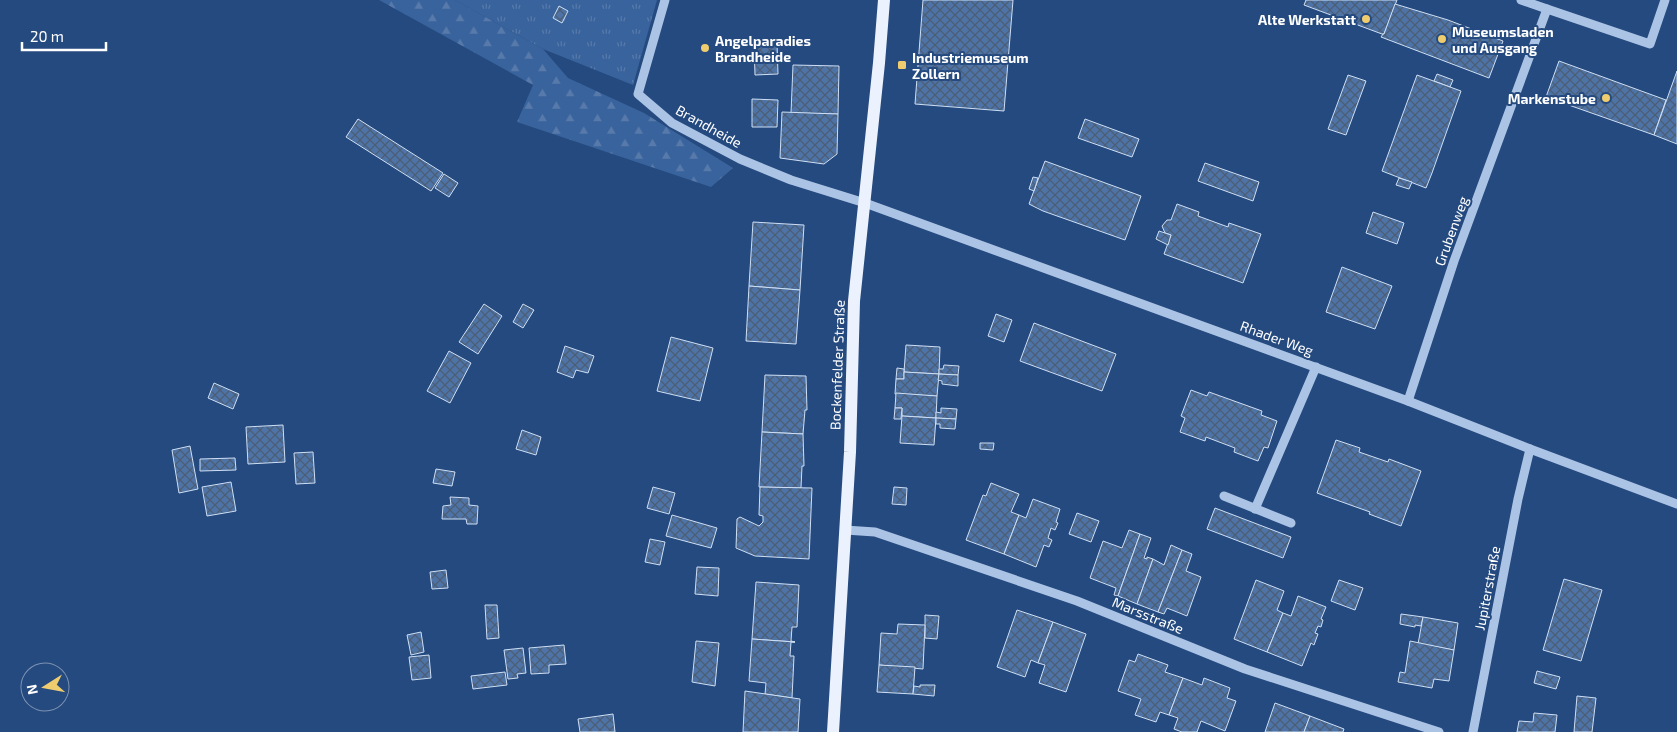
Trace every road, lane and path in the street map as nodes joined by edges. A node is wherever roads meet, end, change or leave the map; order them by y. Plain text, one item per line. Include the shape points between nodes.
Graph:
1 (665, 0) edge
2 (884, 0) edge
3 (1521, 0) edge
4 (1665, 0) edge
5 (1546, 9) junction
6 (865, 203) junction
7 (1316, 367) junction
8 (1408, 401) junction
9 (1530, 449) junction
10 (1224, 496) dead end
11 (1677, 504) edge
12 (1255, 509) junction
13 (1291, 523) dead end
14 (845, 530) junction
15 (832, 732) edge
16 (1439, 732) edge
17 (1473, 732) edge

1 - 6 street, Brandheide via 638,94 672,123 740,159 791,180
2 - 6 main road, Bockenfelder Straße
3 - 5 street
4 - 5 street via 1650,44
5 - 8 street, Grubenweg via 1454,261
6 - 7 street, Rhader Weg
6 - 14 main road, Bockenfelder Straße via 854,301
7 - 8 street, Rhader Weg
7 - 12 street
8 - 9 street, Rhader Weg
9 - 11 street, Rhader Weg
9 - 17 street, Jupiterstraße
10 - 12 street
12 - 13 street
14 - 15 main road, Bockenfelder Straße
14 - 16 street, Marsstraße via 875,532 1077,601 1246,669

